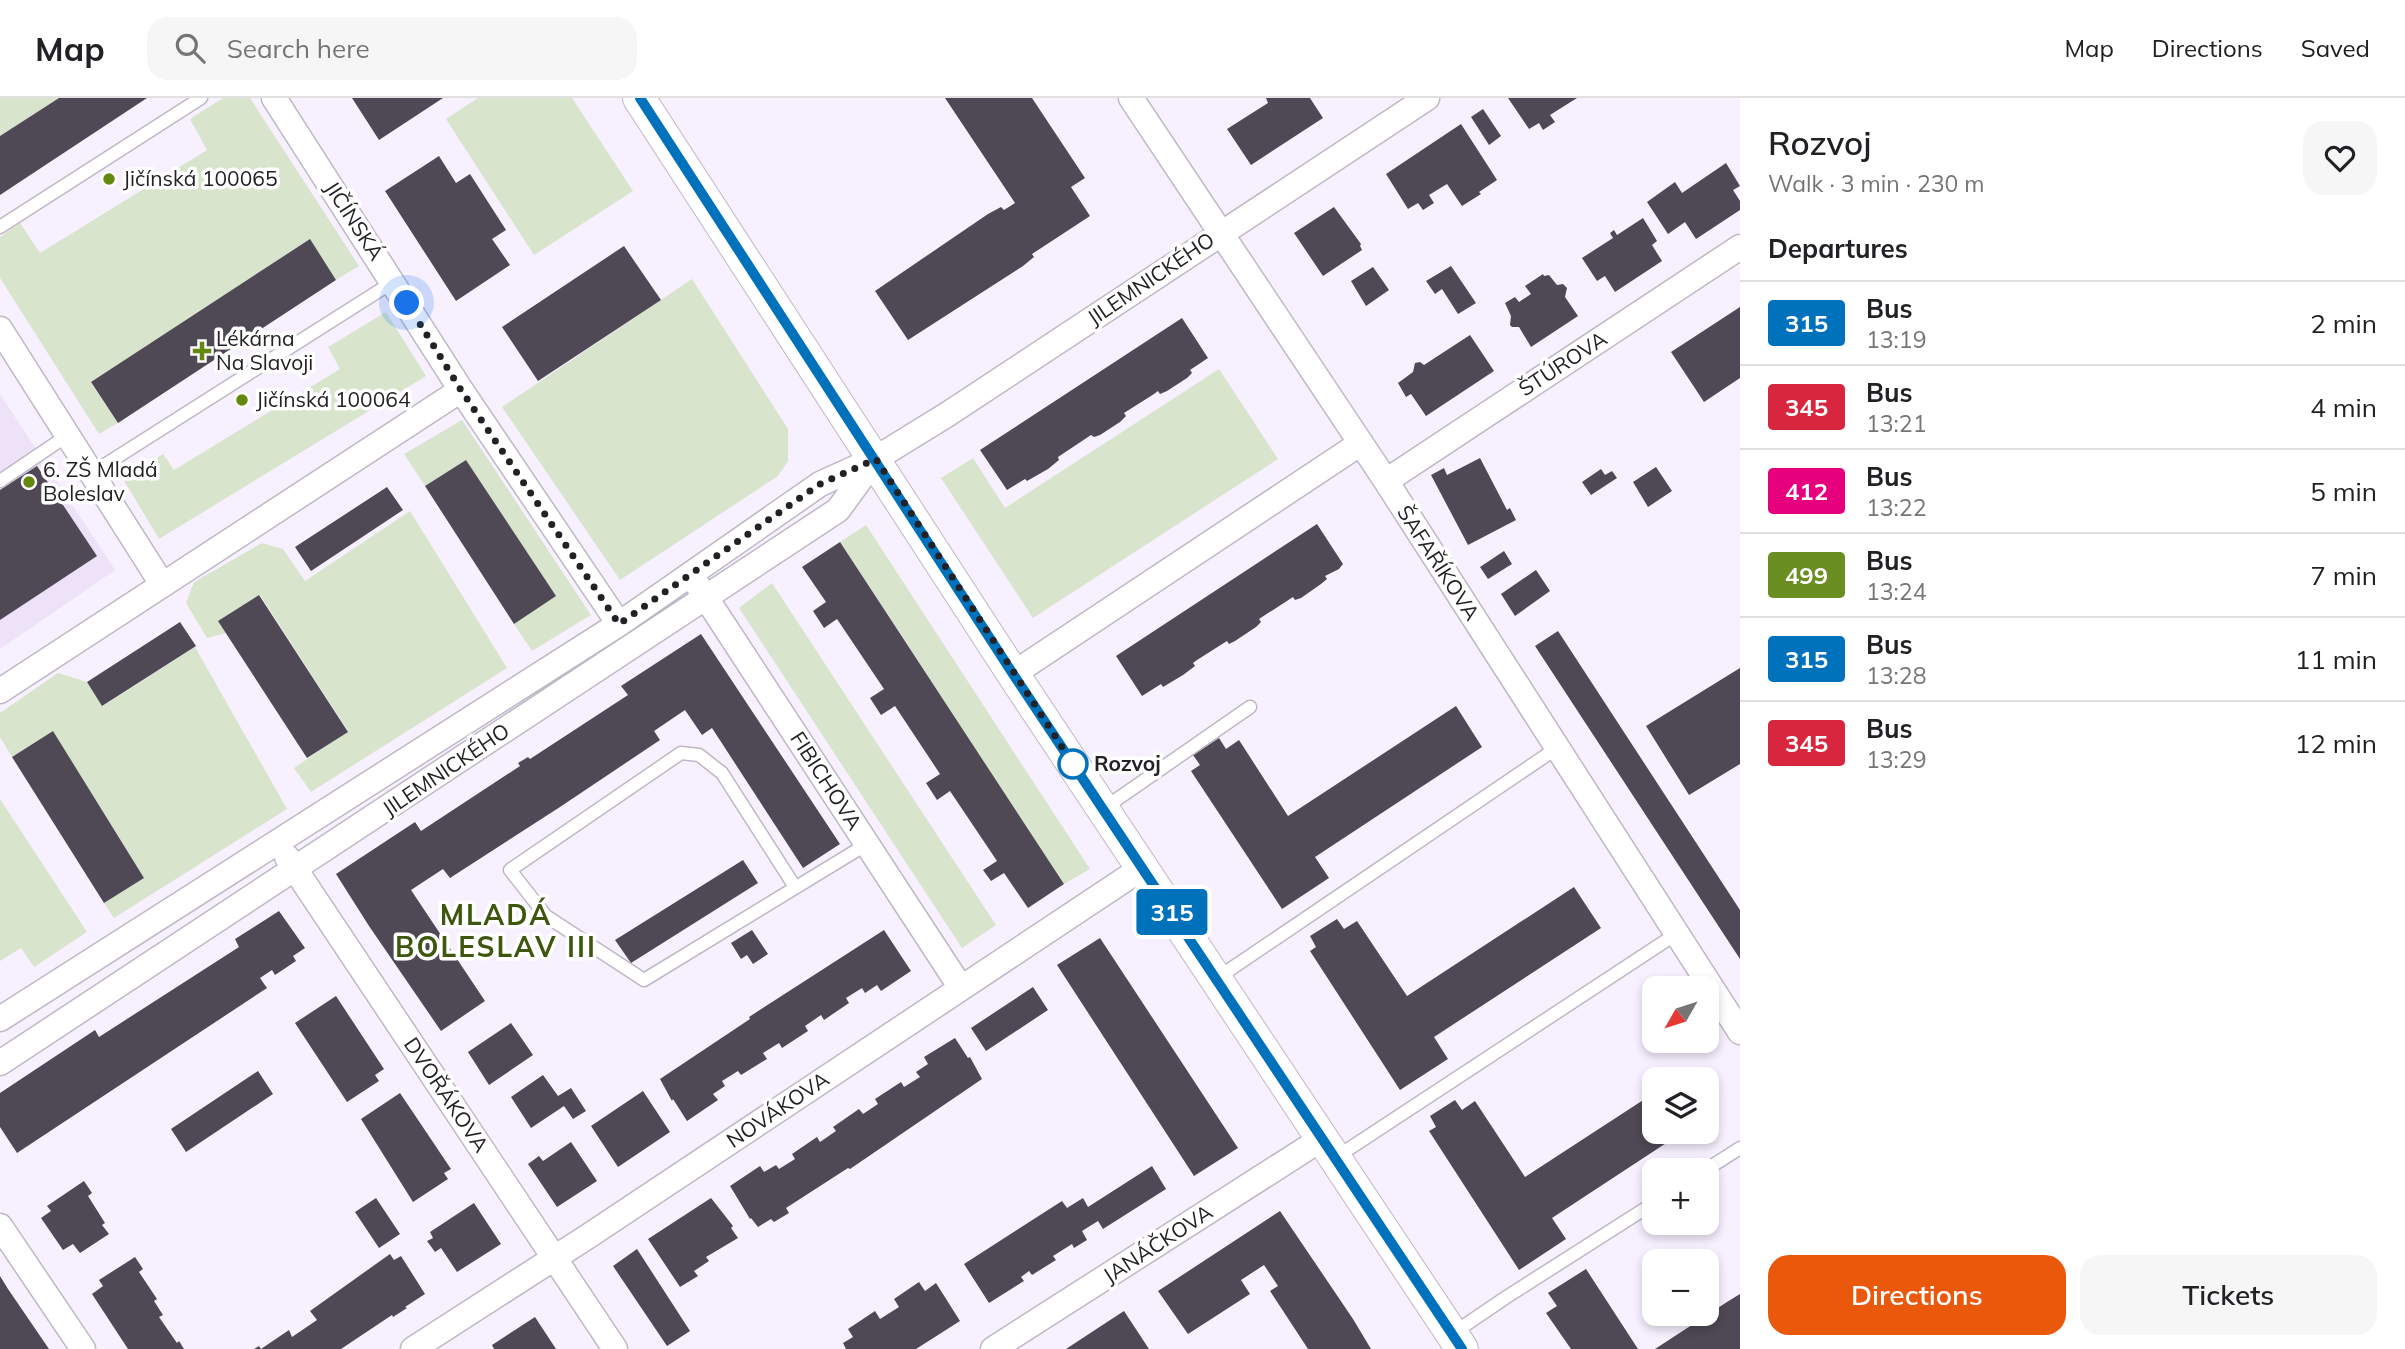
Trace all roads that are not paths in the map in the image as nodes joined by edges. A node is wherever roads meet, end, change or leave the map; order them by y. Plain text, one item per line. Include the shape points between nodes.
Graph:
1 (201, 98) edge
2 (274, 98) edge
3 (639, 98) edge
4 (1131, 98) edge
5 (1427, 98) edge
6 (0, 228) edge
7 (1222, 232) junction
8 (1740, 247) edge
9 (393, 282) junction
10 (0, 329) edge
11 (461, 390) junction
12 (68, 435) junction
13 (1360, 443) junction
14 (876, 459) junction
15 (92, 473) junction
16 (0, 481) edge
17 (1386, 481) junction
18 (690, 575) junction
19 (162, 584) junction
20 (706, 598) junction
21 (619, 624) junction
22 (1013, 674) junction
23 (0, 691) edge
24 (1250, 707) dead end
25 (1557, 748) junction
26 (1102, 809) junction
27 (277, 841) junction
28 (867, 844) junction
29 (1142, 868) junction
30 (296, 870) junction
31 (795, 887) junction
32 (1676, 934) junction
33 (1216, 979) junction
34 (961, 988) junction
35 (0, 1019) edge
36 (1740, 1032) edge
37 (0, 1063) edge
38 (1329, 1148) junction
39 (1740, 1148) edge
40 (1719, 1161) edge
41 (1642, 1211) edge
42 (0, 1226) edge
43 (555, 1256) junction
44 (1457, 1342) edge
45 (83, 1349) edge
46 (413, 1349) edge
47 (615, 1349) edge
48 (993, 1349) edge

1 - 6 lane
2 - 9 street, JIČÍNSKÁ
3 - 14 street
4 - 7 street, ŠAFAŘÍKOVA
5 - 7 street, JILEMNICKÉHO
7 - 13 street, ŠAFAŘÍKOVA
7 - 14 street, JILEMNICKÉHO
8 - 17 street, ŠTÚROVA
9 - 11 street, JIČÍNSKÁ
9 - 15 lane
10 - 12 street
11 - 19 street
11 - 21 street, JIČÍNSKÁ
12 - 15 street
12 - 16 lane
13 - 17 street, ŠAFAŘÍKOVA
13 - 22 street
14 - 18 street, JILEMNICKÉHO via 820,484
14 - 20 street, JILEMNICKÉHO via 838,510
14 - 22 street
15 - 19 street
17 - 25 street, ŠAFAŘÍKOVA
18 - 20 street, FIBICHOVA
18 - 21 street, JILEMNICKÉHO
19 - 23 street
20 - 28 street, FIBICHOVA
20 - 30 street, JILEMNICKÉHO
21 - 27 street, JILEMNICKÉHO
22 - 26 street
24 - 26 lane
25 - 32 street, ŠAFAŘÍKOVA
25 - 33 lane
26 - 29 street
27 - 30 street, DVOŘÁKOVA
27 - 35 street, JILEMNICKÉHO
28 - 31 lane
28 - 34 street, FIBICHOVA
29 - 33 street
29 - 34 street, NOVÁKOVA
30 - 37 street, JILEMNICKÉHO
30 - 43 street, DVOŘÁKOVA
31 - 31 lane via 644,980 546,916 510,870 681,753 699,755 722,773
32 - 36 street, ŠAFAŘÍKOVA
32 - 38 lane
33 - 38 street
34 - 43 street, NOVÁKOVA
38 - 44 street
38 - 48 street, JANÁČKOVA via 1200,1217
39 - 40 lane
41 - 44 lane via 1508,1296
42 - 45 street
43 - 46 street, NOVÁKOVA
43 - 47 street, DVOŘÁKOVA

